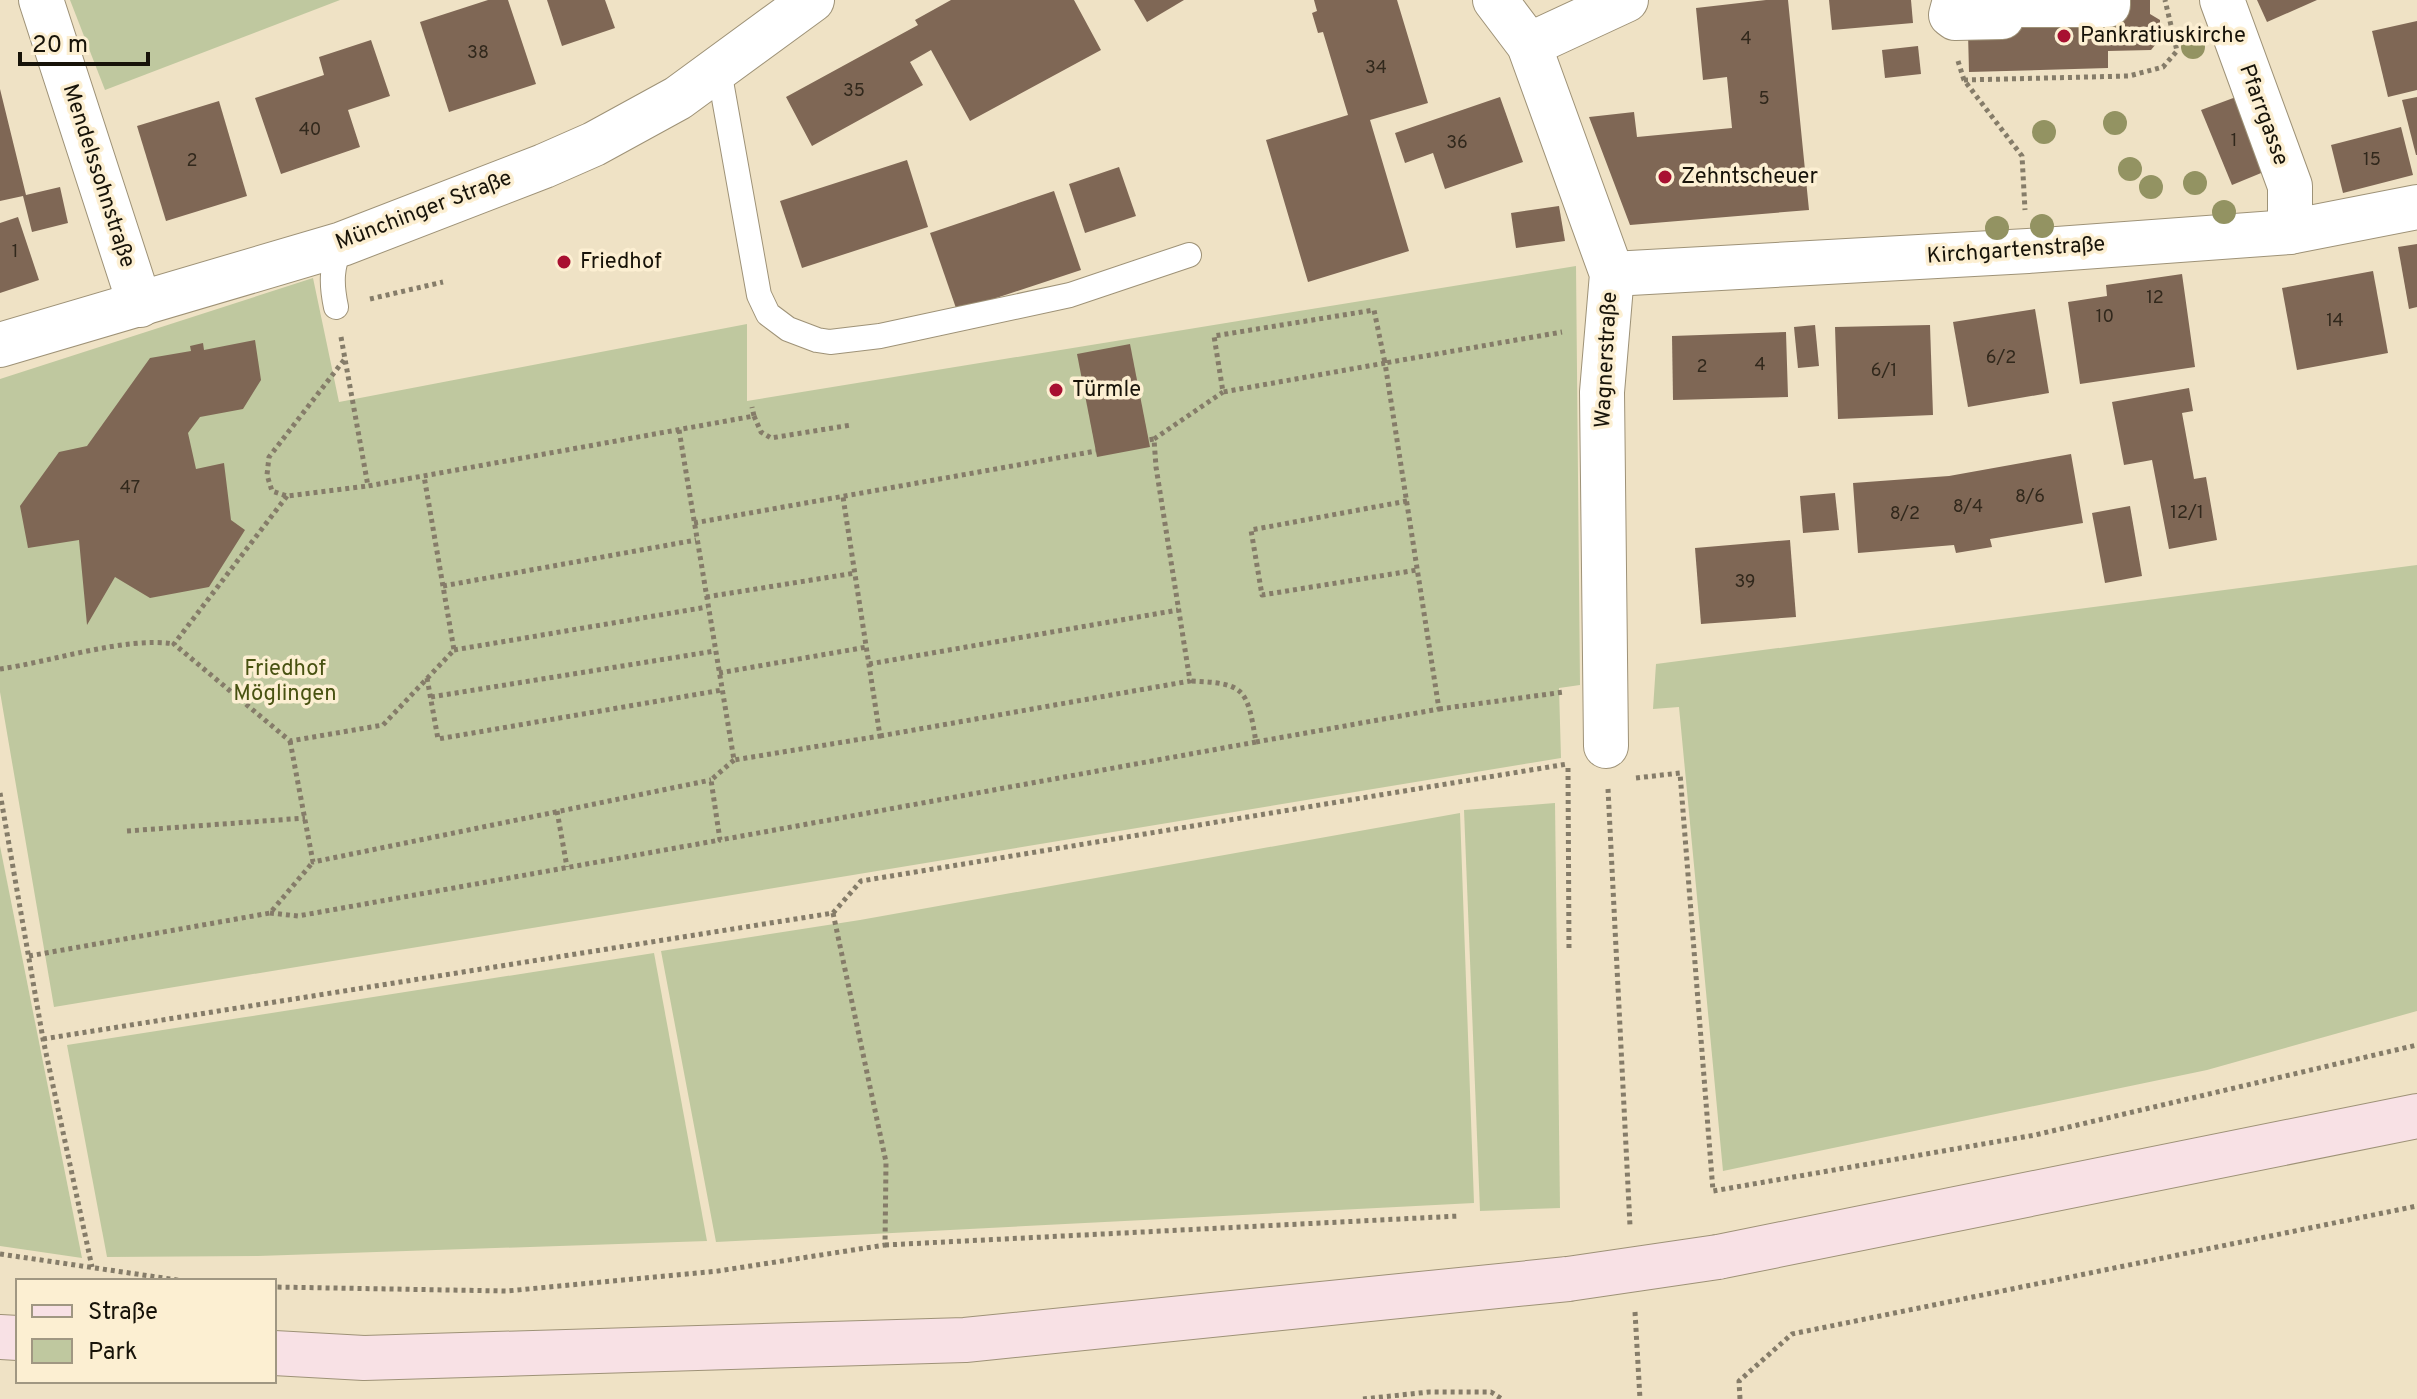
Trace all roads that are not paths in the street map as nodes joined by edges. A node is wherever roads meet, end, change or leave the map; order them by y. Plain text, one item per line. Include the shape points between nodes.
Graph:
1 (41, 0) edge
2 (812, 0) edge
3 (1495, 0) edge
4 (1626, 0) edge
5 (2108, 0) edge
6 (2222, 0) edge
7 (1955, 9) edge
8 (1529, 45) junction
9 (719, 70) junction
10 (2417, 207) edge
11 (2290, 232) junction
12 (342, 244) junction
13 (1189, 255) dead end
14 (1612, 274) junction
15 (140, 305) junction
16 (336, 307) road end
17 (0, 345) edge
18 (1587, 760) road end
19 (2417, 1116) edge
20 (276, 1353) edge

1 - 15 street, Mendelssohnstraße
2 - 9 street, Münchinger Straße
3 - 8 street, Wagnerstraße
4 - 8 street
5 - 7 street via 2108,5 2002,5 2002,17
6 - 11 street, Pfarrgasse via 2290,186
8 - 14 street, Wagnerstraße
9 - 12 street, Münchinger Straße via 594,144
9 - 13 lane via 759,295 768,314 803,335 830,342 880,336 1070,295
10 - 11 street, Kirchgartenstraße
11 - 14 street, Kirchgartenstraße
12 - 15 street, Münchinger Straße
12 - 16 lane via 331,282
14 - 18 street, Wagnerstraße
15 - 17 street, Münchinger Straße
19 - 20 main road, bridge via 1718,1257 1568,1279 965,1340 364,1358

